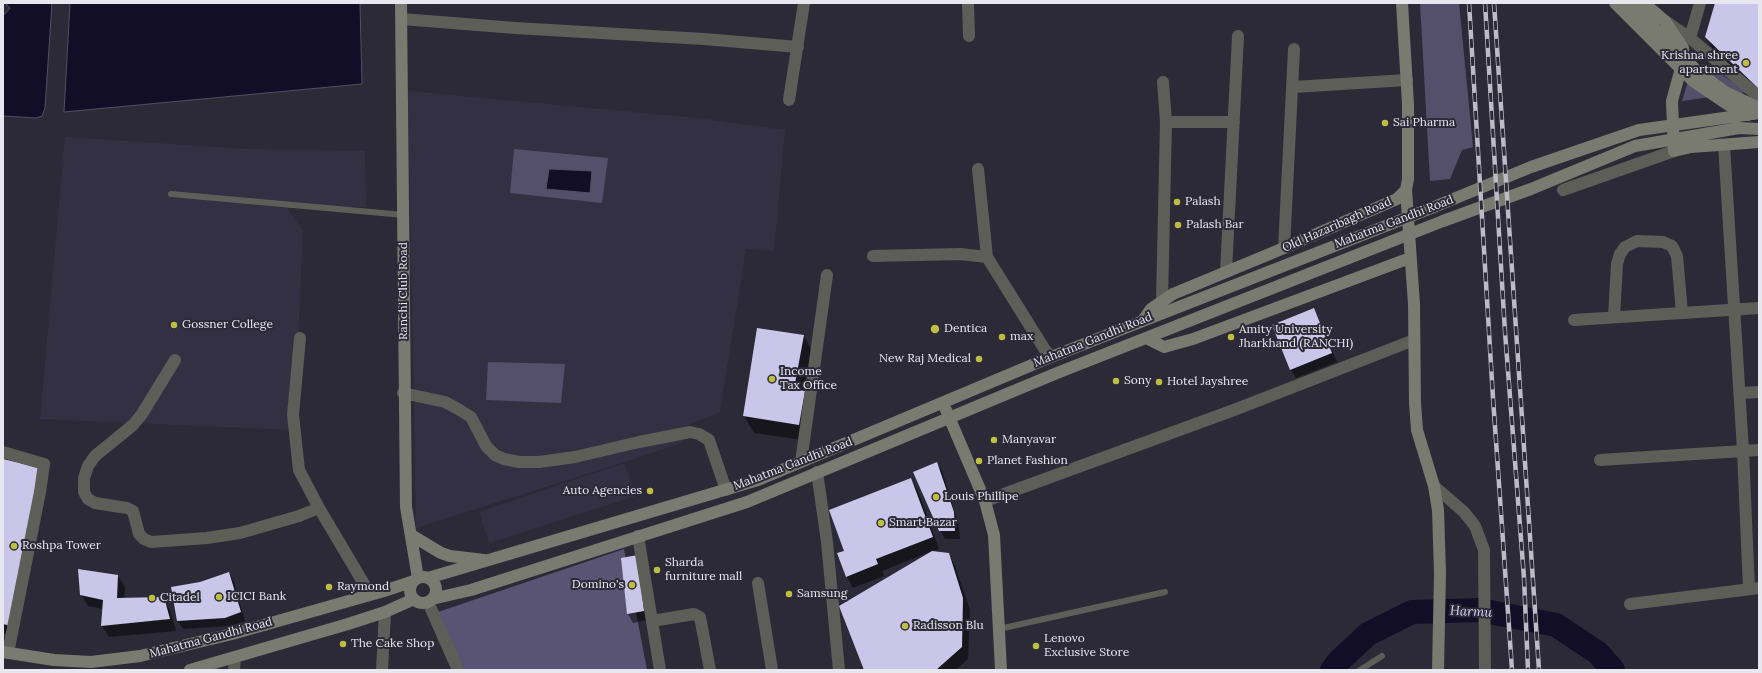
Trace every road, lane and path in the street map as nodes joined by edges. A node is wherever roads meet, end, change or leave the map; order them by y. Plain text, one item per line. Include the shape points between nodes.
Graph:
1 (402, 3) edge
2 (804, 3) edge
3 (968, 3) edge
4 (1402, 3) edge
5 (1615, 3) edge
6 (1630, 3) edge
7 (1644, 3) edge
8 (1700, 3) edge
9 (402, 19) junction
10 (1665, 21) junction
11 (969, 36) dead end
12 (1238, 36) dead end
13 (1690, 38) junction
14 (798, 47) junction
15 (1294, 49) dead end
16 (1407, 80) junction
17 (1163, 82) dead end
18 (1293, 87) junction
19 (1759, 97) edge
20 (789, 100) dead end
21 (1759, 108) edge
22 (1759, 113) edge
23 (1759, 119) edge
24 (1166, 122) junction
25 (1234, 122) junction
26 (1759, 129) edge
27 (1759, 142) edge
28 (1724, 144) junction
29 (1674, 150) junction
30 (978, 169) dead end
31 (1406, 190) junction
32 (1563, 190) dead end
33 (171, 194) dead end
34 (404, 215) junction
35 (1284, 248) junction
36 (873, 256) dead end
37 (987, 257) junction
38 (1410, 258) junction
39 (1226, 272) junction
40 (827, 275) dead end
41 (1162, 301) junction
42 (1759, 308) edge
43 (1735, 310) junction
44 (1682, 313) junction
45 (1614, 317) junction
46 (1144, 320) junction
47 (1574, 320) dead end
48 (300, 338) dead end
49 (1146, 338) junction
50 (1414, 340) junction
51 (1051, 357) junction
52 (175, 360) dead end
53 (1759, 392) edge
54 (404, 393) junction
55 (1740, 393) junction
56 (941, 402) junction
57 (950, 417) junction
58 (1759, 450) edge
59 (1743, 451) junction
60 (3, 452) edge
61 (1600, 460) dead end
62 (800, 462) junction
63 (817, 472) junction
64 (1434, 486) junction
65 (726, 490) junction
66 (985, 501) junction
67 (319, 508) junction
68 (411, 534) junction
69 (638, 536) junction
70 (490, 561) junction
71 (420, 579) junction
72 (758, 583) dead end
73 (1754, 589) edge
74 (1164, 592) dead end
75 (370, 594) junction
76 (414, 599) junction
77 (430, 601) junction
78 (1630, 604) dead end
79 (385, 612) junction
80 (652, 621) junction
81 (999, 629) junction
82 (5, 653) edge
83 (1382, 656) dead end
84 (235, 658) junction
85 (190, 670) edge
86 (234, 670) edge
87 (382, 670) edge
88 (458, 670) edge
89 (660, 670) edge
90 (710, 670) edge
91 (772, 670) edge
92 (839, 670) edge
93 (1001, 670) edge
94 (1360, 670) edge
95 (1438, 670) edge
96 (1485, 670) edge

1 - 9 main road, Ranchi Club Road
2 - 14 street
3 - 11 street
4 - 16 main road
5 - 23 main road via 1676,66 1703,88 1724,103
6 - 21 main road via 1697,71 1725,92
7 - 10 main road
8 - 13 street
9 - 14 street
9 - 34 main road, Ranchi Club Road
10 - 13 street
10 - 29 main road via 1683,48 1683,61 1672,101
12 - 25 street
13 - 19 street
14 - 20 street
15 - 18 street
16 - 18 street
16 - 31 main road
17 - 24 street
18 - 35 street
22 - 46 main road, Mahatma Gandhi Road via 1639,130 1531,167
24 - 25 street
24 - 41 street
25 - 39 street
26 - 49 main road, Mahatma Gandhi Road via 1739,128 1635,146 1531,189
27 - 28 main road
28 - 29 main road
28 - 43 street
29 - 32 street
30 - 37 street
31 - 35 main road, Old Hazaribagh Road via 1397,199
31 - 38 main road
33 - 34 lane
34 - 54 main road, Ranchi Club Road
35 - 39 main road, Old Hazaribagh Road
36 - 37 street via 960,254
37 - 51 street
38 - 49 main road via 1193,339 1164,347
38 - 50 main road
39 - 41 main road, Old Hazaribagh Road
40 - 62 street
41 - 46 main road, Old Hazaribagh Road via 1151,309
42 - 43 street
43 - 44 street
43 - 55 street
44 - 45 street
44 - 45 street via 1677,256 1672,246 1663,242 1637,241 1625,247 1620,254 1617,264
45 - 47 street
46 - 51 main road, Mahatma Gandhi Road
48 - 67 street via 294,430 299,470
49 - 57 main road, Mahatma Gandhi Road
50 - 64 main road via 1418,430
50 - 66 street via 1234,410
51 - 56 main road, Mahatma Gandhi Road
52 - 67 street via 133,425 94,456 84,478 84,492 88,499 95,503 133,511 139,534 151,542 240,533
53 - 55 street
54 - 65 street via 445,402 458,409 471,417 486,446 495,455 519,462 575,457 690,432 699,434 709,440
54 - 68 main road, Ranchi Club Road via 406,507
55 - 59 street
56 - 57 main road
56 - 62 main road, Mahatma Gandhi Road
57 - 63 main road, Mahatma Gandhi Road
57 - 66 main road
58 - 59 street
59 - 61 street
59 - 73 street
60 - 82 street via 44,464
62 - 65 main road, Mahatma Gandhi Road
63 - 69 main road, Mahatma Gandhi Road via 747,502
63 - 92 street via 827,542
64 - 95 main road via 1438,510 1440,573
64 - 96 street via 1464,512 1475,526 1484,550
65 - 70 main road, Mahatma Gandhi Road
66 - 81 main road via 994,535
67 - 75 street
68 - 70 main road via 450,556
68 - 71 main road, Ranchi Club Road
69 - 77 main road, Mahatma Gandhi Road
69 - 80 street
70 - 71 main road, Mahatma Gandhi Road
71 - 75 main road, Mahatma Gandhi Road
71 - 76 main road via 411,585 411,595
71 - 77 main road via 436,584 435,595
72 - 91 street
73 - 78 street
74 - 81 lane
75 - 82 main road, Mahatma Gandhi Road via 225,636 140,656 91,662
76 - 77 main road via 418,602
76 - 79 main road, Mahatma Gandhi Road
77 - 88 street
79 - 84 main road, Mahatma Gandhi Road
79 - 87 street
80 - 89 street
80 - 90 street via 694,614 700,617
81 - 93 main road
83 - 94 lane
84 - 85 main road, Mahatma Gandhi Road
84 - 86 street

